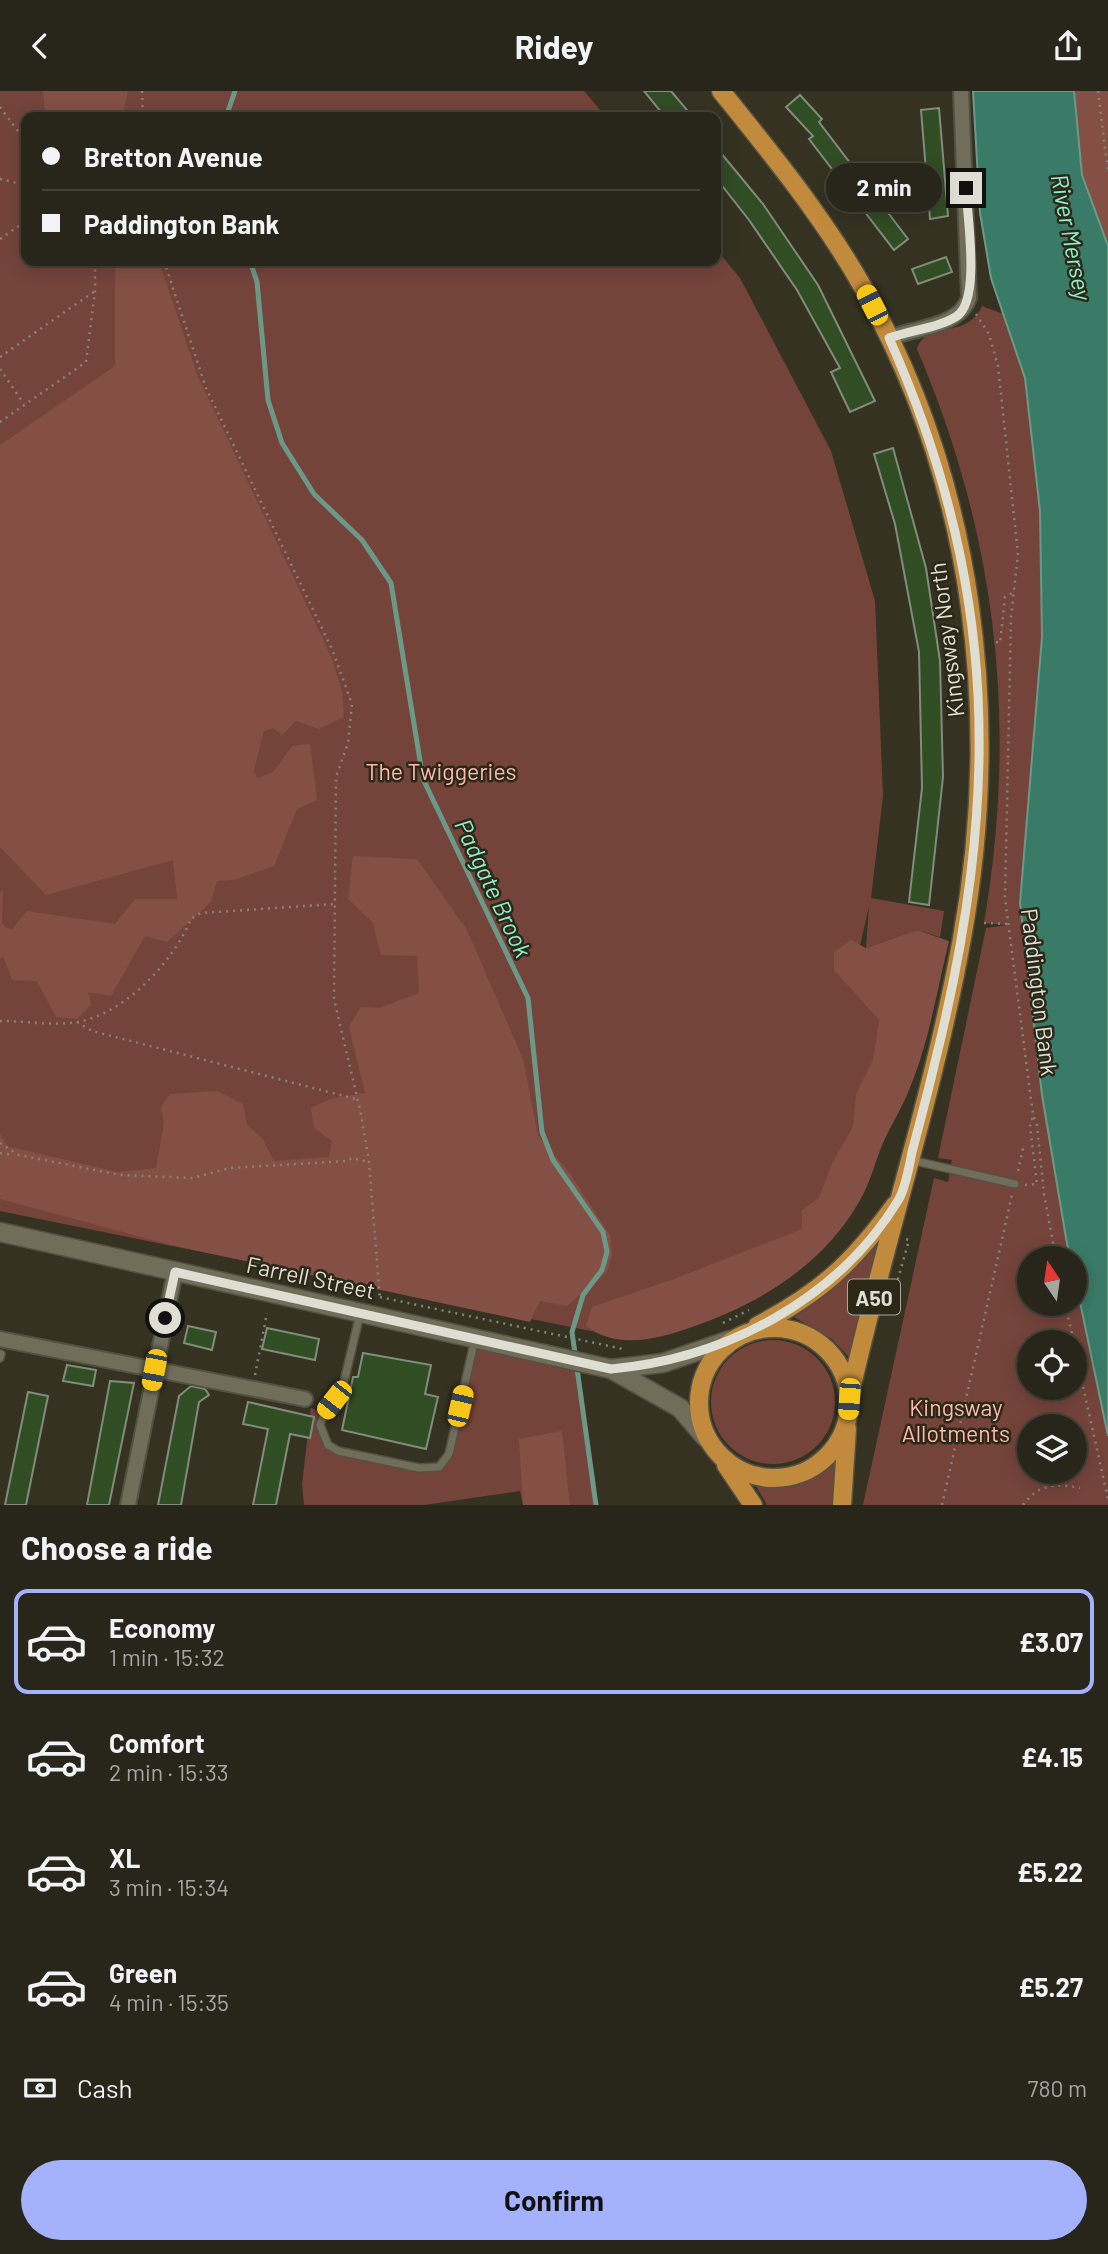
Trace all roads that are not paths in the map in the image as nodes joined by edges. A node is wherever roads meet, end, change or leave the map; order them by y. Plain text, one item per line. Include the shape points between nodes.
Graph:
1 (721, 91) edge
2 (961, 91) edge
3 (889, 338) junction
4 (911, 1160) junction
5 (1014, 1184) road end
6 (901, 1197) junction
7 (0, 1233) edge
8 (175, 1272) junction
9 (368, 1315) junction
10 (738, 1336) junction
11 (0, 1339) edge
12 (475, 1339) junction
13 (606, 1368) junction
14 (154, 1370) junction
15 (305, 1399) dead end
16 (849, 1407) junction
17 (711, 1445) junction
18 (128, 1505) edge
19 (753, 1505) edge
20 (842, 1505) edge

1 - 3 main road, Kingsway North / A50 via 811,206 864,288
2 - 3 street via 969,298 959,315 949,320
3 - 4 main road, Kingsway North / A50 via 926,429 954,521 975,642 981,714 974,859 962,938
4 - 5 lane
4 - 6 main road, Kingsway North / A50
6 - 10 main road, Kingsway North / A50 via 843,1270 804,1301
6 - 16 main road, Kingsway North / A50
7 - 8 street, Farrell Street
8 - 9 street, Farrell Street
8 - 14 street
9 - 12 street, Farrell Street
9 - 12 lane via 343,1386 320,1425 328,1445 338,1451 419,1468 439,1467 449,1454
10 - 13 street, Farrell Street via 663,1363
10 - 16 main road, A50 via 769,1327 793,1329 815,1339 838,1365
10 - 17 main road, A50 via 714,1355 703,1374 699,1417
11 - 14 street
12 - 13 street, Farrell Street
13 - 17 street, Farrell Street via 680,1408
14 - 15 street
14 - 18 street
16 - 17 main road, A50 via 840,1439 825,1458 782,1478 757,1477 735,1468
16 - 20 main road, Kingsway North / A50
17 - 19 main road, A50

